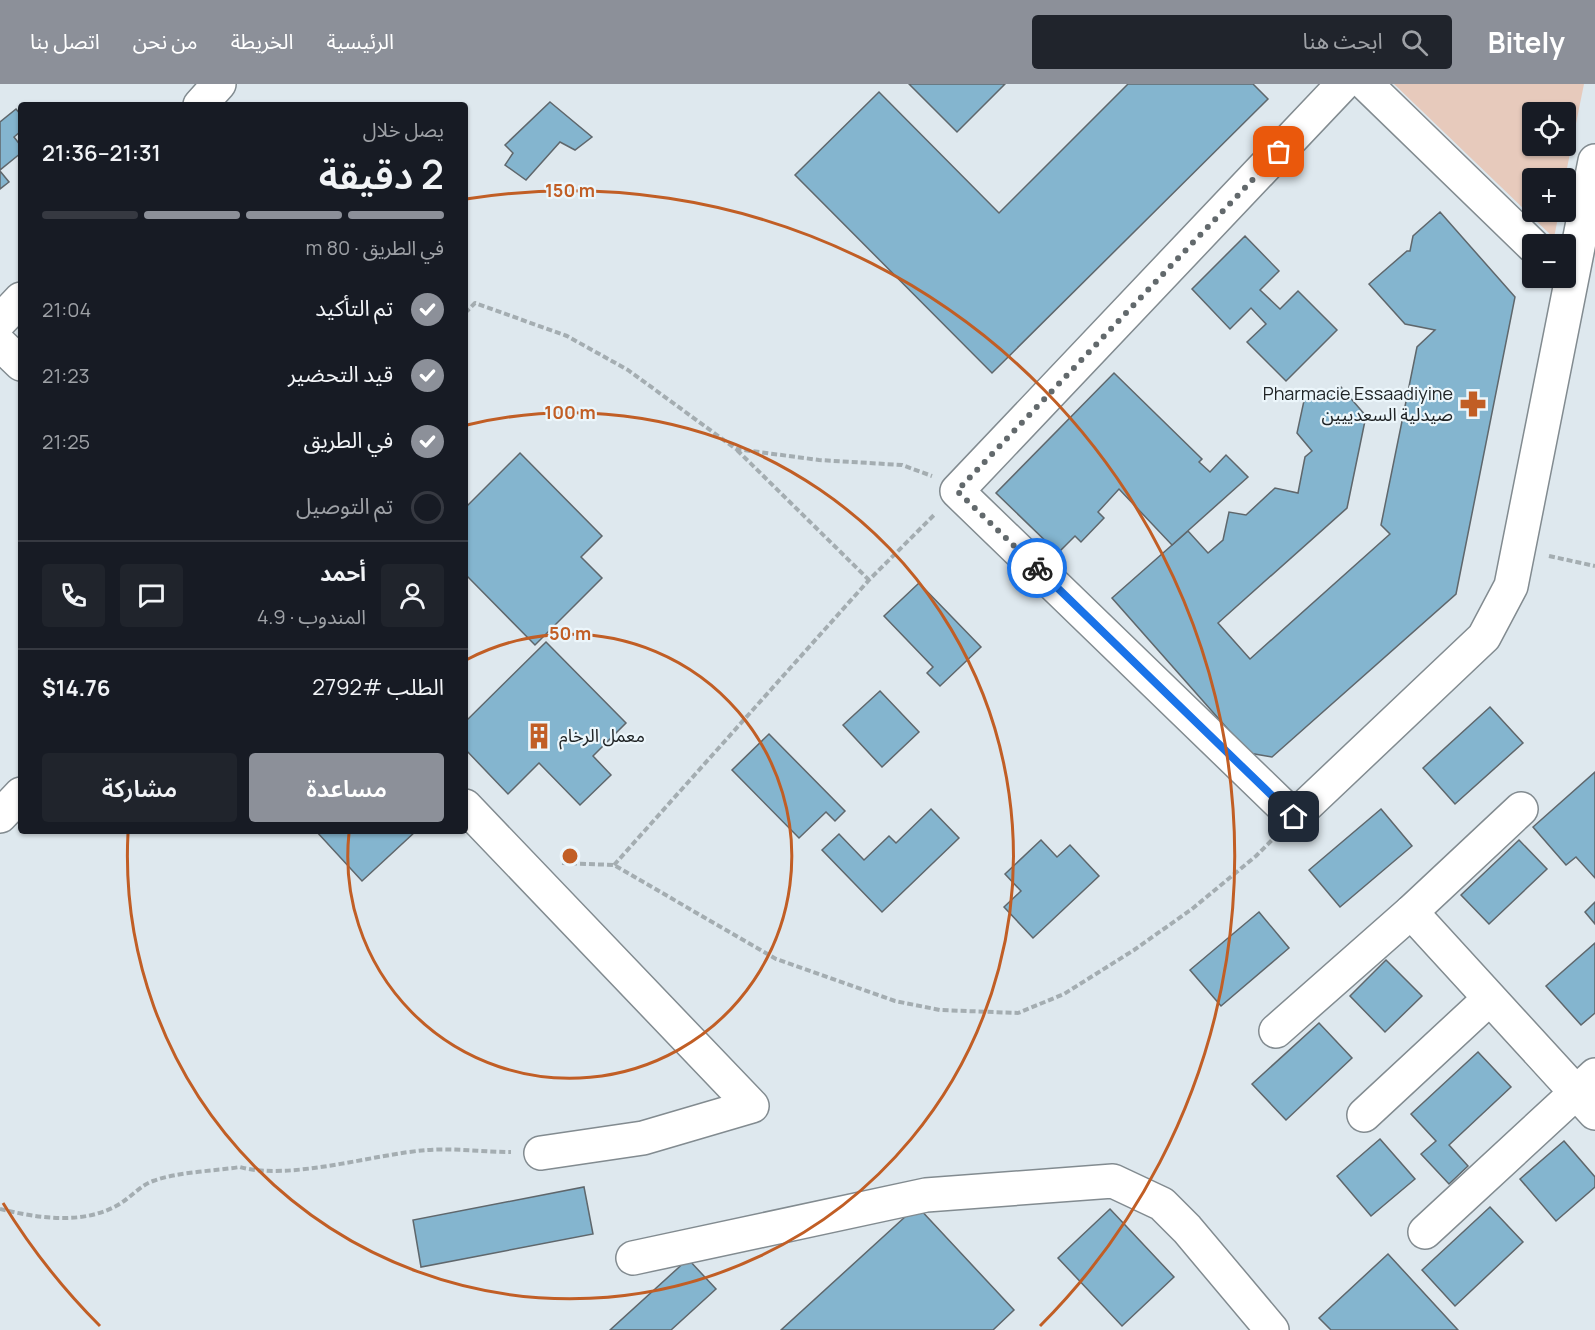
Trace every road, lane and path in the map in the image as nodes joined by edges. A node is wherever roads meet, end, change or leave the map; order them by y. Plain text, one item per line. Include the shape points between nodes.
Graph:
1 (219, 84) edge
2 (1343, 84) edge
3 (1366, 84) edge
4 (203, 102) edge
5 (1595, 161) edge
6 (1522, 235) edge
7 (1576, 245) edge
8 (1567, 288) edge
9 (18, 301) edge
10 (468, 311) edge
11 (0, 321) edge
12 (0, 344) edge
13 (18, 361) edge
14 (736, 448) junction
15 (957, 491) junction
16 (1520, 550) junction
17 (1595, 566) edge
18 (869, 580) junction
19 (18, 797) edge
20 (468, 809) edge
21 (1521, 809) dead end
22 (0, 816) edge
23 (1294, 817) junction
24 (1411, 912) junction
25 (1489, 999) junction
26 (1276, 1031) dead end
27 (1589, 1093) edge
28 (1364, 1115) dead end
29 (541, 1153) joint
30 (0, 1209) edge
31 (1425, 1232) dead end
32 (633, 1258) dead end
33 (1272, 1330) edge

1 - 4 street
2 - 15 street
3 - 6 street
5 - 7 street
8 - 16 street
9 - 11 street
10 - 14 path via 475,303 567,336 628,370
12 - 13 street
14 - 15 path via 819,460 902,465 929,474
14 - 18 path
15 - 18 path
15 - 23 street
16 - 17 path
16 - 23 street via 1511,586 1484,636
18 - 23 path via 614,865 776,959 896,1001 929,1008 1018,1012 1064,994 1097,975 1182,916 1256,856
19 - 22 street
20 - 29 street via 752,1106 643,1138
21 - 24 street
24 - 25 street
24 - 26 street
25 - 27 street
25 - 28 street
27 - 31 street
29 - 30 path via 428,1150 307,1168 240,1167 156,1179 106,1212 47,1220
32 - 33 street via 926,1195 1113,1181 1162,1204

